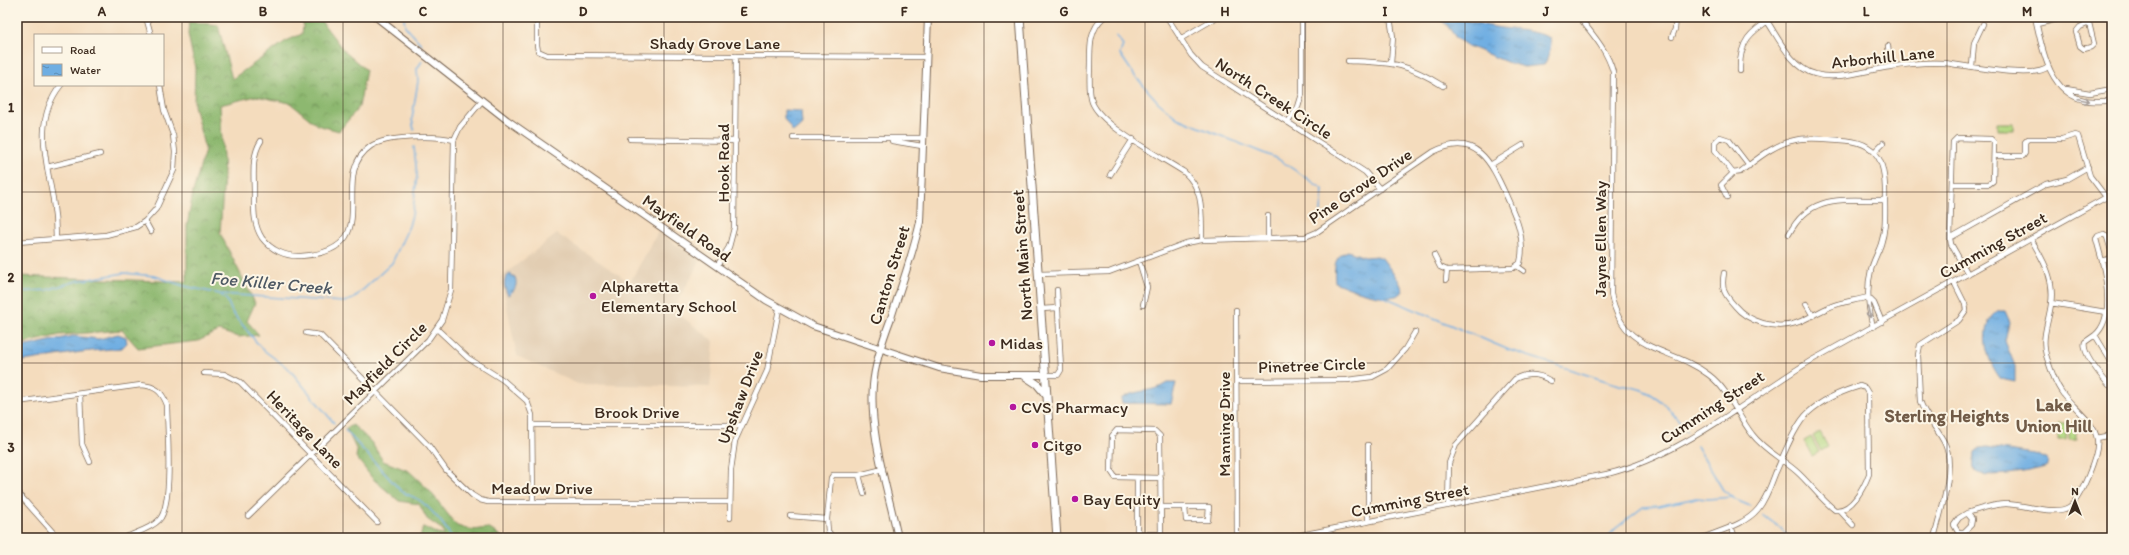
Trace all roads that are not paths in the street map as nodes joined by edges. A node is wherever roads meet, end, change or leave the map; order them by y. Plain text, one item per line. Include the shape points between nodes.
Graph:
1 (146, 17) edge
2 (376, 17) edge
3 (537, 17) edge
4 (928, 17) edge
5 (1020, 17) edge
6 (1104, 17) edge
7 (1167, 17) edge
8 (1390, 17) edge
9 (1579, 17) edge
10 (1676, 17) edge
11 (1774, 17) edge
12 (2032, 17) edge
13 (2035, 17) edge
14 (2066, 17) edge
15 (2084, 17) edge
16 (1214, 19) dead end
17 (1302, 19) dead end
18 (1768, 21) junction
19 (1983, 24) dead end
20 (2037, 24) junction
21 (2089, 24) junction
22 (151, 34) edge
23 (1672, 37) dead end
24 (1180, 38) junction
25 (1888, 46) dead end
26 (736, 56) junction
27 (926, 57) junction
28 (1348, 61) dead end
29 (1391, 63) junction
30 (1891, 66) junction
31 (1972, 66) junction
32 (2048, 67) junction
33 (1740, 71) dead end
34 (60, 86) edge
35 (160, 86) edge
36 (1444, 86) dead end
37 (2061, 86) junction
38 (2112, 89) edge
39 (2112, 100) edge
40 (482, 101) junction
41 (1288, 122) junction
42 (793, 138) dead end
43 (922, 138) junction
44 (630, 139) dead end
45 (884, 139) junction
46 (909, 139) junction
47 (1134, 139) junction
48 (454, 140) junction
49 (261, 141) dead end
50 (736, 141) junction
51 (1883, 143) dead end
52 (909, 145) junction
53 (1523, 145) dead end
54 (922, 146) junction
55 (1875, 151) junction
56 (100, 154) dead end
57 (1994, 156) junction
58 (1492, 164) junction
59 (1749, 166) junction
60 (47, 167) junction
61 (2088, 167) junction
62 (1733, 173) junction
63 (1110, 175) dead end
64 (1952, 184) junction
65 (1380, 188) junction
66 (2112, 194) edge
67 (1727, 196) dead end
68 (2106, 197) junction
69 (1885, 200) junction
70 (1268, 216) dead end
71 (145, 221) junction
72 (151, 232) dead end
73 (1789, 234) dead end
74 (56, 238) junction
75 (1950, 238) junction
76 (1268, 239) junction
77 (2031, 239) junction
78 (1202, 240) junction
79 (17, 242) edge
80 (2112, 254) edge
81 (1434, 255) dead end
82 (1139, 261) junction
83 (2102, 262) junction
84 (717, 266) junction
85 (1517, 266) junction
86 (1447, 270) junction
87 (1524, 271) dead end
88 (1724, 273) dead end
89 (1038, 274) junction
90 (1968, 274) junction
91 (1446, 280) dead end
92 (1954, 282) junction
93 (1057, 290) dead end
94 (1868, 297) junction
95 (2052, 303) junction
96 (1806, 304) dead end
97 (1143, 305) dead end
98 (1041, 308) junction
99 (1058, 308) junction
100 (779, 309) junction
101 (1236, 310) dead end
102 (2106, 312) junction
103 (1813, 316) junction
104 (1882, 322) junction
105 (1873, 327) junction
106 (437, 329) junction
107 (1415, 332) dead end
108 (306, 333) dead end
109 (2095, 335) junction
110 (881, 349) junction
111 (2112, 363) edge
112 (204, 373) dead end
113 (1046, 375) junction
114 (1025, 376) junction
115 (1237, 380) junction
116 (1551, 381) dead end
117 (2112, 386) edge
118 (375, 392) junction
119 (80, 394) junction
120 (1047, 396) junction
121 (17, 402) edge
122 (1735, 409) junction
123 (532, 424) junction
124 (741, 425) junction
125 (2112, 435) edge
126 (2097, 438) junction
127 (1368, 445) dead end
128 (311, 454) junction
129 (1781, 461) junction
130 (90, 462) dead end
131 (883, 469) junction
132 (859, 475) junction
133 (1137, 478) junction
134 (1161, 478) junction
135 (17, 492) edge
136 (864, 494) dead end
137 (533, 502) junction
138 (730, 502) junction
139 (1448, 506) junction
140 (1162, 507) junction
141 (1185, 507) junction
142 (1839, 510) junction
143 (1967, 513) dead end
144 (248, 516) dead end
145 (790, 516) dead end
146 (730, 518) dead end
147 (827, 519) junction
148 (377, 522) dead end
149 (1368, 522) junction
150 (1853, 525) dead end
151 (1731, 526) junction
152 (1330, 529) junction
153 (1161, 536) edge
154 (58, 538) edge
155 (124, 538) edge
156 (833, 538) edge
157 (898, 538) edge
158 (1057, 538) edge
159 (1237, 538) edge
160 (1286, 538) edge
161 (1331, 538) edge
162 (1702, 538) edge
163 (1735, 538) edge
164 (1934, 538) edge

1 - 22 street
2 - 40 street, Mayfield Road
3 - 26 street, Shady Grove Lane via 538,51 547,55
4 - 27 street, Canton Street
5 - 89 main road, North Main Street
6 - 47 street via 1091,39 1092,102 1104,120
7 - 24 street, North Creek Circle
8 - 29 street via 1393,37
9 - 122 street, Jayne Ellen Way via 1603,47 1613,72 1611,294 1615,312 1626,330 1638,340 1710,375 1723,388
10 - 23 street via 1676,29
11 - 18 street
12 - 20 street
13 - 20 street
14 - 20 street
15 - 21 street
16 - 24 street
17 - 41 street via 1302,94
18 - 30 street, Arborhill Lane via 1784,48 1808,72 1828,76
18 - 33 street via 1748,36 1740,62
19 - 31 street via 1974,43
20 - 32 street
21 - 21 street via 2094,44 2084,49 2080,46 2076,32 2080,26
24 - 41 street, North Creek Circle via 1202,67
25 - 30 street
26 - 27 street, Shady Grove Lane
26 - 50 street, Hook Road
27 - 43 street, Canton Street
28 - 29 street
29 - 36 street via 1415,69
30 - 31 street, Arborhill Lane via 1926,63
31 - 32 street, Arborhill Lane via 2030,73 2044,71
32 - 37 street
34 - 60 street via 50,98 45,124 43,139
35 - 71 street via 164,110 173,134 174,170 156,209
37 - 38 street via 2090,93
37 -> 39 street via 2078,98
40 - 48 street, Mayfield Circle via 460,127
40 - 84 street, Mayfield Road via 534,140
41 - 65 street, North Creek Circle via 1365,172
42 - 45 street
43 - 46 street
43 - 54 street, Canton Street
44 - 50 street
45 - 46 street
45 - 52 street
46 - 52 street
47 - 63 street
47 - 78 street via 1184,172 1194,182 1201,200
48 - 49 street via 393,138 370,146 360,157 354,170 352,220 346,237 338,246 327,252 298,256 284,254 272,248 262,239 256,226 254,155
48 - 106 street, Mayfield Circle via 451,290 446,311
50 - 84 street, Hook Road via 734,228 729,247
51 - 55 street
52 - 54 street
53 - 58 street
54 - 110 street, Canton Street via 920,222
55 - 59 street via 1864,143 1852,140 1795,140 1783,144
55 - 69 street via 1884,167
56 - 60 street
57 - 61 street via 2023,156 2025,142 2028,139 2062,139 2075,135 2080,139
57 - 64 street via 1994,179 1991,183
57 - 64 street via 1994,142 1991,139 1954,139
58 - 65 street, Pine Grove Drive via 1472,148 1460,145 1447,146 1433,152
58 - 85 street, Pine Grove Drive via 1520,225 1521,260
59 - 62 street
59 - 62 street via 1729,140 1720,138 1715,142 1715,150
60 - 74 street
61 - 68 street via 2090,176
61 - 75 street via 2067,178 2046,184
62 - 67 street via 1721,185
64 - 75 street
65 - 76 street, Pine Grove Drive via 1311,235
66 - 68 street, Cumming Street
68 - 77 street, Cumming Street
69 - 73 street via 1835,200 1824,203 1801,216
69 - 94 street via 1884,229 1871,269
70 - 76 street
71 - 72 street
71 - 74 street via 136,227 106,235
74 - 79 street
75 - 90 street
76 - 78 street, Pine Grove Drive
77 - 90 street, Cumming Street
77 - 95 street via 2050,272
78 - 82 street, Pine Grove Drive via 1186,243
80 - 83 street via 2109,259
80 - 83 street via 2107,236 2098,236 2096,239
81 - 86 street via 1440,266
82 - 89 street, Pine Grove Drive via 1109,272
82 - 97 street via 1147,287
83 - 102 street via 2108,289
84 - 100 street, Mayfield Road
85 - 86 street
85 - 87 street
86 - 91 street
88 - 103 street via 1722,286 1727,297 1750,319 1765,324 1783,325
89 - 98 main road, North Main Street
90 - 92 street, Cumming Street
92 - 104 street, Cumming Street
92 - 164 street via 1966,304 1964,315 1923,342 1918,350 1922,409 1945,442 1948,456 1946,487
93 - 99 street
94 - 103 street via 1838,304
94 - 104 street via 1874,303
94 -> 105 street
95 - 102 street
95 - 126 street via 2044,333 2046,355 2061,392 2092,426
96 - 103 street
98 - 99 street
98 - 113 main road, North Main Street
99 - 113 street via 1061,370 1058,375
100 - 110 street, Mayfield Road via 813,326
100 - 124 street, Upshaw Drive via 767,371
101 - 115 street, Manning Drive
102 - 109 street
104 - 105 street, Cumming Street
105 - 122 street, Cumming Street via 1812,360
106 - 118 street, Mayfield Circle
106 - 123 street via 468,358 522,394 530,408
107 - 115 street, Pinetree Circle via 1405,349 1387,369 1372,377 1347,380
108 - 118 street, Meadow Drive via 320,335
109 - 111 street
109 - 117 street via 2084,342 2084,346 2097,371
110 - 114 street, Mayfield Road via 939,368
110 - 131 street, Canton Street via 872,402
112 - 128 street, Heritage Lane via 224,374 240,382
113 - 114 street, Mayfield Road
113 - 120 main road, North Main Street
114 - 120 main road
115 - 159 street, Manning Drive
116 - 139 street via 1534,374 1515,379 1460,439 1449,463
118 - 128 street, Mayfield Circle
118 - 137 street, Meadow Drive via 429,446 446,470 475,498 488,502
119 - 121 street
119 - 130 street via 82,444
119 - 155 street via 141,385 153,386 164,395 168,488 165,508 159,521
120 - 158 main road, North Main Street
122 - 129 street, Jayne Ellen Way via 1756,440
122 - 139 street, Cumming Street via 1676,448 1635,466
123 - 124 street, Brook Drive
123 - 137 street
124 - 138 street, Upshaw Drive via 732,453
125 - 126 street
126 - 143 street via 2096,457 2076,500 2068,508 2056,511 2004,504
127 - 149 street
128 - 144 street, Mayfield Circle
128 - 148 street, Heritage Lane
129 - 142 street, Jayne Ellen Way via 1796,471 1829,506
129 - 142 street via 1802,419 1809,412 1845,390 1860,386 1865,388 1868,393 1869,474 1864,486 1853,500 1846,508
129 - 151 street via 1758,509 1748,519
131 - 132 street
131 - 157 street, Canton Street
132 - 136 street
132 - 147 street via 833,475
133 - 134 street
133 - 134 street via 1118,478 1112,474 1112,436 1117,430 1147,430 1158,433
133 - 153 street via 1137,530 1142,534
134 - 140 street
135 - 154 street
137 - 138 street, Meadow Drive
138 - 146 street, Upshaw Drive
139 - 149 street, Cumming Street
140 - 141 street
140 - 153 street
141 - 141 street via 1209,508 1208,520 1186,520
142 - 150 street, Jayne Ellen Way
145 - 147 street
147 - 156 street via 828,531
149 - 152 street, Cumming Street
151 - 162 street
151 - 163 street
152 - 160 street, Cumming Street
152 - 161 street

